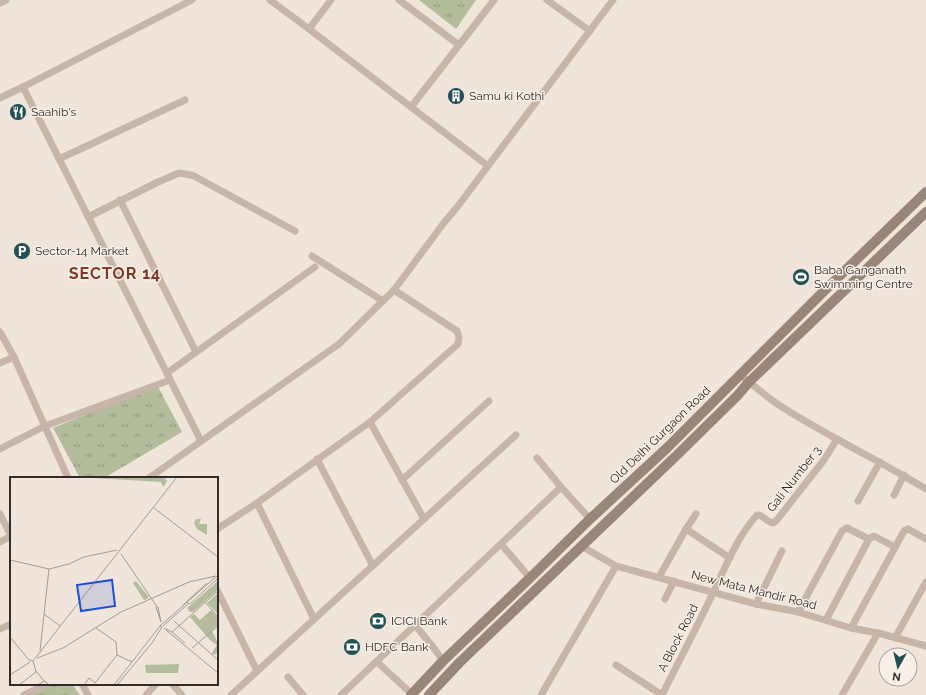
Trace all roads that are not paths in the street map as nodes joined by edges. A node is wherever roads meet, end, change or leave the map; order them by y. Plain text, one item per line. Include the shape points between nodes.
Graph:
1 (6, 0) edge
2 (192, 0) edge
3 (270, 0) edge
4 (331, 0) edge
5 (400, 0) edge
6 (494, 0) edge
7 (547, 0) edge
8 (613, 0) edge
9 (0, 3) edge
10 (309, 29) junction
11 (590, 31) junction
12 (459, 45) junction
13 (22, 87) junction
14 (0, 98) edge
15 (185, 100) dead end
16 (411, 107) junction
17 (59, 160) junction
18 (488, 166) junction
19 (926, 192) edge
20 (120, 200) junction
21 (926, 212) edge
22 (88, 217) junction
23 (897, 220) junction
24 (907, 230) junction
25 (295, 231) dead end
26 (312, 256) dead end
27 (315, 267) dead end
28 (394, 290) junction
29 (384, 301) junction
30 (0, 332) edge
31 (196, 352) junction
32 (14, 357) junction
33 (0, 363) edge
34 (167, 373) junction
35 (740, 375) junction
36 (170, 380) junction
37 (749, 382) junction
38 (489, 401) dead end
39 (370, 422) junction
40 (45, 426) junction
41 (516, 435) dead end
42 (837, 439) junction
43 (201, 441) junction
44 (0, 449) edge
45 (537, 458) dead end
46 (317, 459) junction
47 (654, 460) junction
48 (880, 462) junction
49 (662, 469) junction
50 (904, 476) junction
51 (68, 477) edge
52 (152, 477) edge
53 (402, 480) junction
54 (561, 487) junction
55 (926, 489) edge
56 (894, 495) dead end
57 (858, 502) dead end
58 (257, 503) junction
59 (0, 514) edge
60 (696, 514) dead end
61 (424, 519) junction
62 (590, 519) junction
63 (218, 528) edge
64 (686, 528) junction
65 (10, 534) edge
66 (10, 537) edge
67 (869, 539) junction
68 (926, 539) edge
69 (0, 542) edge
70 (501, 544) junction
71 (581, 546) junction
72 (895, 547) junction
73 (782, 551) dead end
74 (730, 558) junction
75 (373, 566) junction
76 (616, 566) junction
77 (659, 577) junction
78 (530, 578) junction
79 (674, 581) junction
80 (926, 582) edge
81 (218, 592) edge
82 (714, 592) junction
83 (665, 599) dead end
84 (756, 604) junction
85 (798, 612) junction
86 (314, 619) junction
87 (826, 620) junction
88 (10, 624) edge
89 (415, 625) junction
90 (851, 628) junction
91 (0, 629) edge
92 (878, 633) junction
93 (895, 638) junction
94 (926, 646) edge
95 (443, 661) junction
96 (377, 662) junction
97 (616, 665) dead end
98 (257, 671) junction
99 (288, 678) dead end
100 (46, 685) edge
101 (83, 685) edge
102 (155, 685) edge
103 (173, 685) edge
104 (24, 695) edge
105 (88, 695) edge
106 (146, 695) edge
107 (182, 695) edge
108 (231, 695) edge
109 (303, 695) edge
110 (341, 695) edge
111 (412, 695) edge
112 (429, 695) edge
113 (541, 695) edge
114 (662, 695) edge
115 (842, 695) edge

1 - 9 street
2 - 13 street
3 - 10 street
4 - 10 street
5 - 12 street
6 - 12 street
7 - 11 street
8 - 11 street
10 - 16 street
11 - 18 street
12 - 16 street
13 - 14 street
13 - 17 street
15 - 17 street
16 - 18 street
17 - 22 street
18 - 28 street
19 - 23 main road, Old Delhi Gurgaon Road
20 - 22 street
20 - 25 street via 179,173 186,174
20 - 31 street
21 - 24 main road
22 - 34 street
23 - 24 street
23 - 35 main road, Old Delhi Gurgaon Road
24 - 37 main road
26 - 29 street
27 - 31 street
28 - 29 street
28 - 39 street via 457,331 458,344
29 - 43 street via 339,344
30 - 32 street
31 - 34 street
32 - 33 street
32 - 40 street
34 - 36 street
35 - 37 street
35 - 47 main road, Old Delhi Gurgaon Road
36 - 40 street
36 - 43 street
37 - 42 street via 781,407
37 - 49 main road
38 - 53 street
39 - 46 street
39 - 53 street
40 - 44 street
40 - 51 street
41 - 61 street
42 - 48 street
42 - 74 street, Gali Number 3 via 824,460 776,521 773,523 762,515 757,515 745,530
43 - 52 street
45 - 54 street
46 - 58 street
46 - 75 street
47 - 49 street
47 - 62 main road, Old Delhi Gurgaon Road
48 - 50 street
48 - 57 street
49 - 71 main road
50 - 55 street
50 - 56 street
53 - 61 street
54 - 62 street
54 - 70 street
58 - 63 street
58 - 86 street
59 - 65 street
60 - 64 street
61 - 75 street
62 - 78 main road, Old Delhi Gurgaon Road
64 - 74 street
64 - 77 street
66 - 69 street
67 - 72 street via 874,536
67 - 85 street via 847,528 842,531
67 - 87 street
68 - 72 street via 905,530
70 - 78 street
70 - 89 street
71 - 76 street, New Mata Mandir Road
71 - 112 main road
72 - 90 street
73 - 84 street
74 - 82 street, Gali Number 3
75 - 86 street
76 - 77 street, New Mata Mandir Road
76 - 113 street
77 - 79 street, New Mata Mandir Road
78 - 95 main road, Old Delhi Gurgaon Road
79 - 82 street, New Mata Mandir Road
79 - 83 street
80 - 93 street
81 - 98 street
82 - 84 street, New Mata Mandir Road
82 - 114 street, A Block Road
84 - 85 street, New Mata Mandir Road
85 - 87 street, New Mata Mandir Road
86 - 98 street
87 - 90 street, New Mata Mandir Road
88 - 91 street
89 - 95 street
89 - 96 street
90 - 92 street, New Mata Mandir Road
92 - 93 street, New Mata Mandir Road
92 - 115 street
93 - 94 street, New Mata Mandir Road
95 - 111 main road, Old Delhi Gurgaon Road
96 - 110 street
96 - 111 street
97 - 114 street
98 - 108 street
99 - 109 street
100 - 104 street
101 - 105 street
102 - 106 street
103 - 107 street

